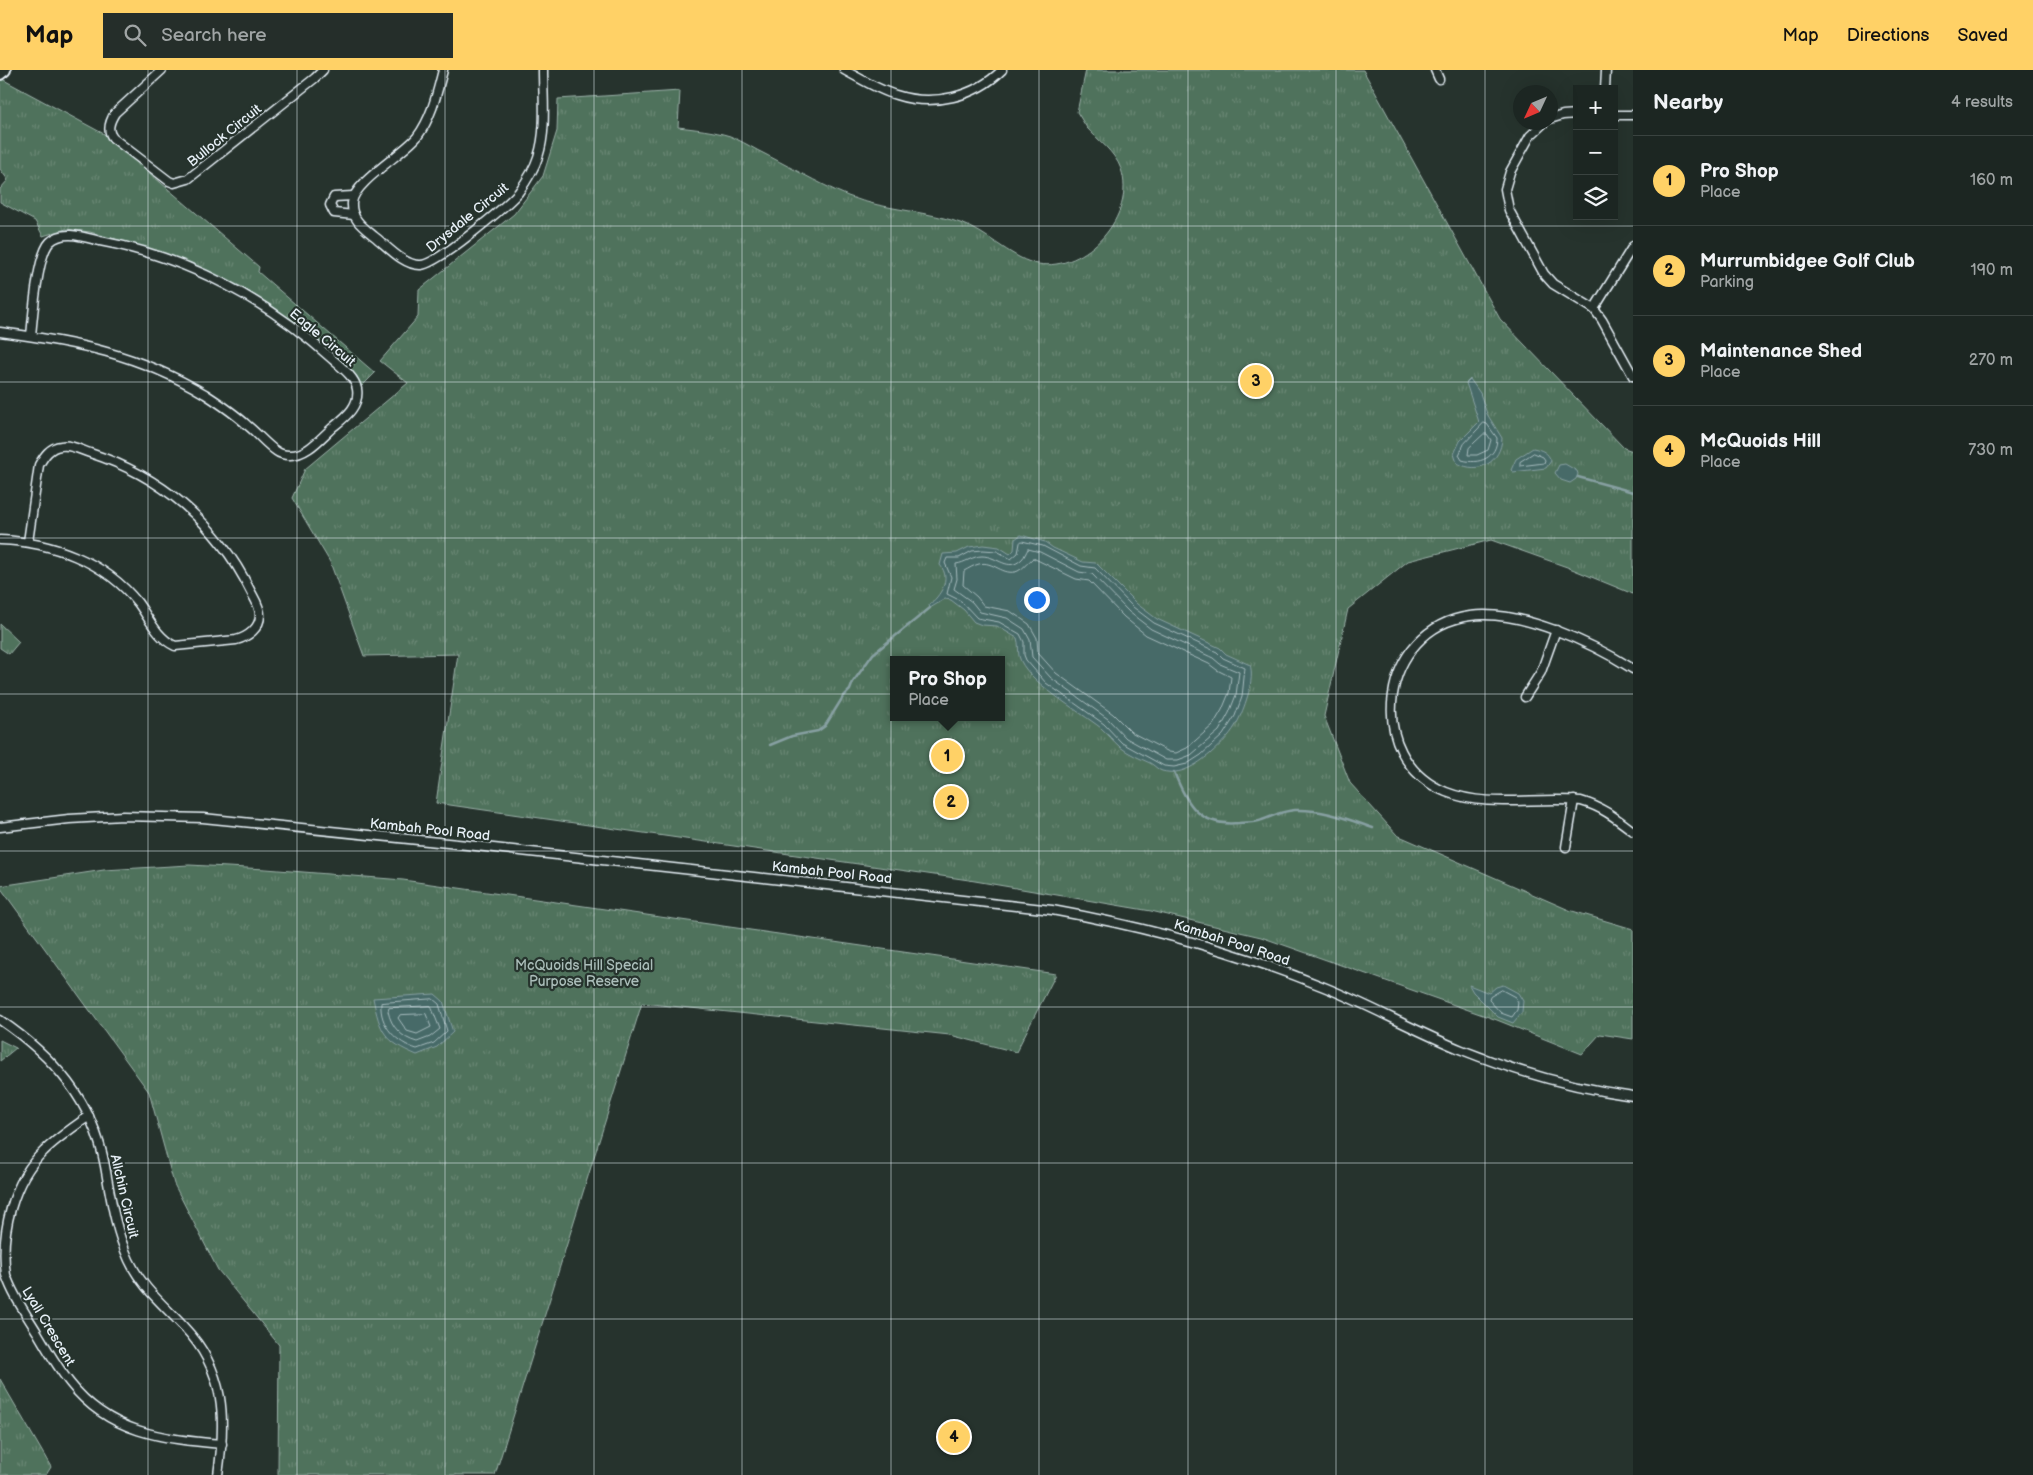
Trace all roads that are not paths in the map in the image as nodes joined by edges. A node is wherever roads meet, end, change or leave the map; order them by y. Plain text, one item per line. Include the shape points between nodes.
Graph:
1 (5, 70) edge
2 (162, 70) edge
3 (323, 70) edge
4 (443, 70) edge
5 (544, 70) edge
6 (844, 70) edge
7 (1002, 70) edge
8 (1435, 70) edge
9 (1606, 70) edge
10 (0, 74) edge
11 (1439, 80) dead end
12 (1605, 85) edge
13 (1573, 114) edge
14 (1618, 115) edge
15 (1633, 115) edge
16 (1558, 117) edge
17 (1536, 130) edge
18 (353, 196) junction
19 (354, 215) junction
20 (1633, 246) edge
21 (1594, 309) junction
22 (0, 332) edge
23 (30, 336) junction
24 (1633, 376) edge
25 (0, 540) edge
26 (28, 542) junction
27 (1556, 630) junction
28 (1633, 669) edge
29 (1525, 697) dead end
30 (1574, 800) junction
31 (0, 827) edge
32 (1633, 831) edge
33 (1566, 847) dead end
34 (0, 1020) edge
35 (1633, 1096) edge
36 (89, 1116) junction
37 (222, 1444) junction
38 (218, 1475) edge

1 - 10 street
2 - 3 street, Bullock Circuit via 115,113 109,131 113,138 174,183 188,179
4 - 18 street via 431,113 418,136
5 - 19 street, Drysdale Circuit via 542,141 531,173 503,207 437,259 424,265 408,262 362,226
6 - 7 street via 895,95 930,101 969,92 993,80
8 - 11 street
9 - 12 street
13 - 16 street
14 - 15 street
17 - 21 street via 1522,147 1508,178 1506,200 1509,210 1544,274
18 - 19 street
18 - 19 street via 334,197 330,206 334,213
20 - 21 street
21 - 24 street
22 - 23 street, Eagle Circuit
23 - 23 street, Eagle Circuit via 44,250 54,239 68,234 151,254 189,267 242,293 291,325 336,362 355,382 357,398 348,414 308,449 286,455 275,450 220,404 159,370 92,347
25 - 26 street
26 - 26 street via 39,465 44,455 54,448 68,446 102,456 158,485 206,526 243,575 259,606 258,624 253,631 236,640 175,646 160,636 128,592 99,569 77,557
27 - 28 street via 1603,651
27 - 29 street via 1541,672
27 - 30 street via 1479,615 1441,626 1424,636 1405,659 1392,694 1392,715 1397,742 1410,764 1427,781 1446,792 1467,799
30 - 32 street via 1610,812
30 - 33 street
31 - 35 street, Kambah Pool Road via 114,816 203,818 1052,910 1146,929 1244,957 1326,988 1482,1058 1551,1080
34 - 36 street, Allchin Circuit via 51,1060
36 - 37 street, Allchin Circuit via 105,1164 116,1228 130,1262 150,1293 197,1341 212,1368 222,1408
36 - 37 street, Lyall Crescent via 30,1165 14,1191 2,1248 12,1291 70,1383 103,1414 156,1437
37 - 38 street, Allchin Circuit

